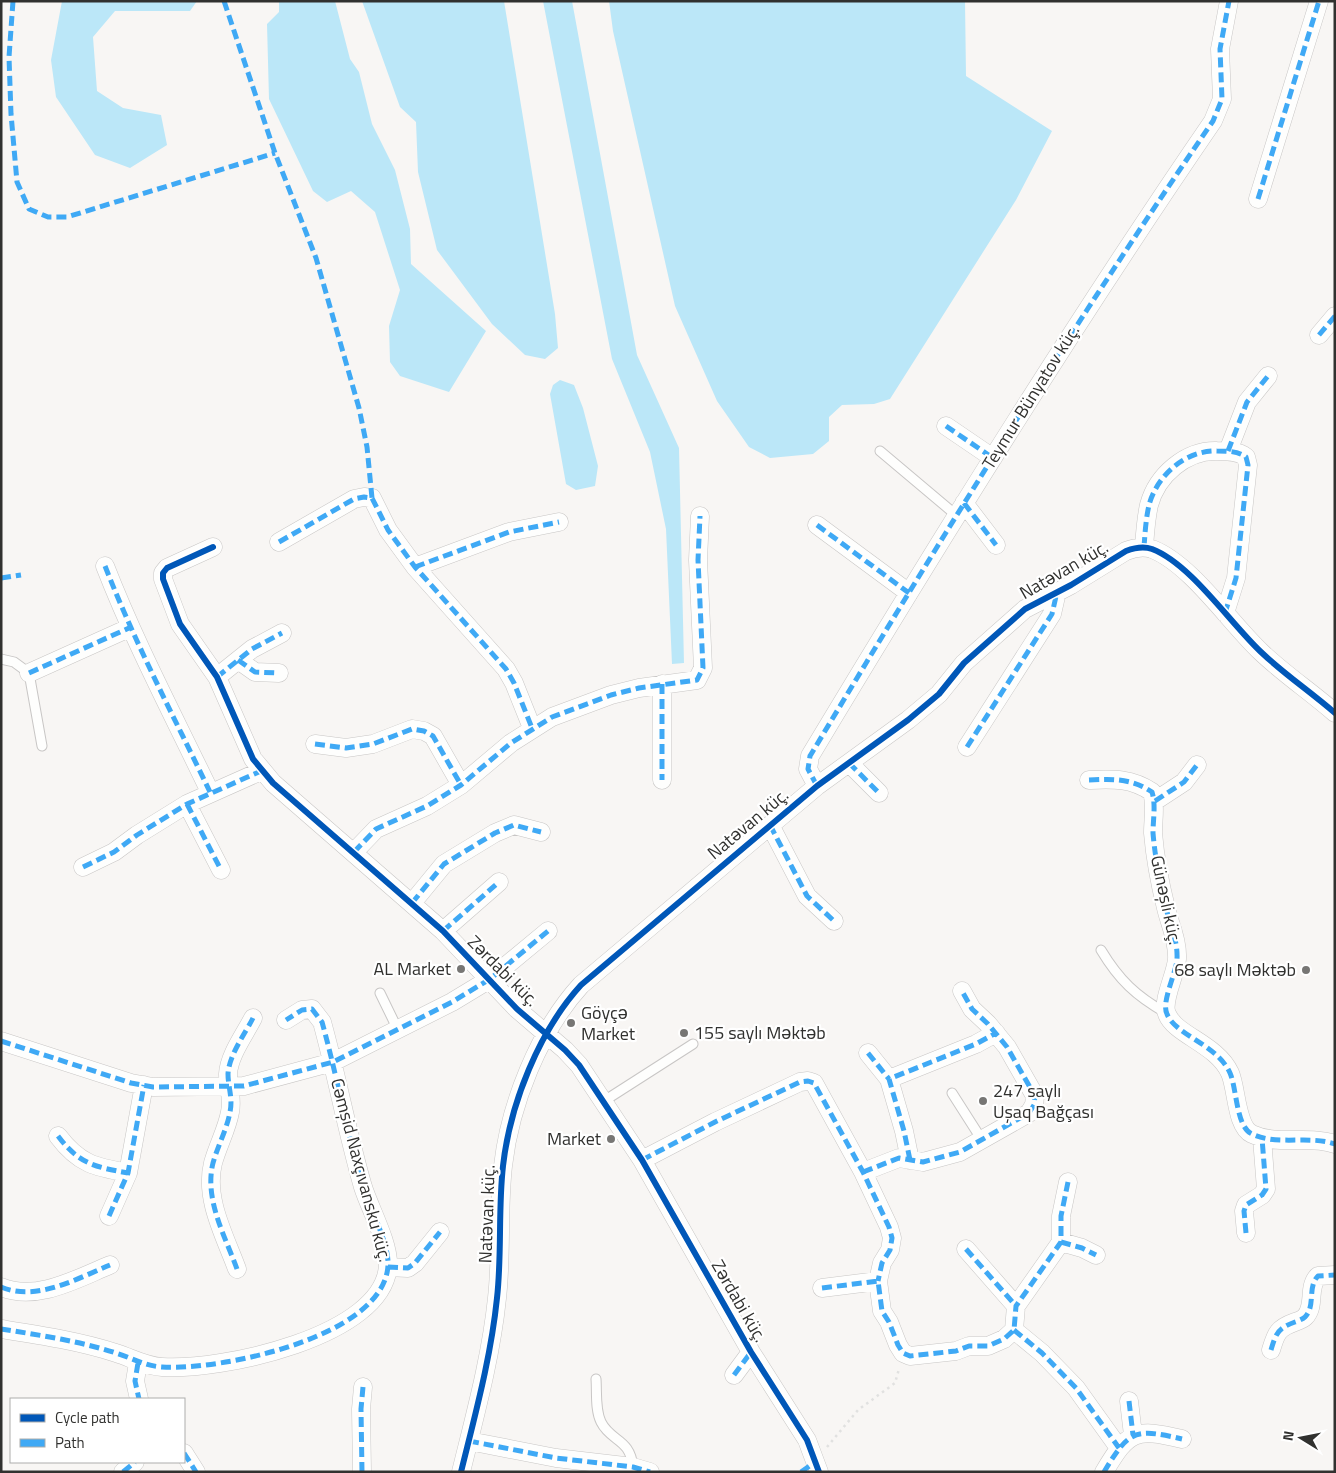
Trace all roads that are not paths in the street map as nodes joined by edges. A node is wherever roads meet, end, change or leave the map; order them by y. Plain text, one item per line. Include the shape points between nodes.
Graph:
1 (1229, 1) edge
2 (1319, 1) edge
3 (1258, 200) dead end
4 (1335, 316) edge
5 (1320, 335) dead end
6 (1268, 376) dead end
7 (946, 426) dead end
8 (880, 450) dead end
9 (1228, 451) junction
10 (992, 458) junction
11 (960, 510) junction
12 (700, 516) dead end
13 (559, 522) dead end
14 (817, 525) dead end
15 (279, 542) dead end
16 (996, 544) dead end
17 (213, 547) dead end
18 (1144, 547) junction
19 (104, 566) dead end
20 (415, 567) junction
21 (909, 592) junction
22 (1057, 592) junction
23 (1225, 613) junction
24 (129, 628) junction
25 (282, 633) dead end
26 (1, 660) edge
27 (238, 660) junction
28 (29, 673) junction
29 (279, 673) dead end
30 (217, 677) junction
31 (662, 684) junction
32 (1334, 711) edge
33 (532, 728) junction
34 (316, 744) dead end
35 (42, 746) dead end
36 (967, 747) dead end
37 (849, 763) junction
38 (1197, 765) dead end
39 (261, 771) junction
40 (662, 780) dead end
41 (1090, 780) dead end
42 (461, 785) junction
43 (817, 786) junction
44 (210, 792) junction
45 (879, 793) dead end
46 (1155, 801) junction
47 (187, 804) junction
48 (770, 825) junction
49 (541, 832) dead end
50 (354, 852) junction
51 (83, 867) dead end
52 (221, 870) dead end
53 (499, 882) dead end
54 (412, 903) junction
55 (834, 921) dead end
56 (443, 931) junction
57 (548, 931) dead end
58 (1101, 950) dead end
59 (490, 979) junction
60 (962, 990) dead end
61 (380, 993) dead end
62 (1166, 1013) junction
63 (254, 1018) dead end
64 (286, 1020) dead end
65 (398, 1030) junction
66 (546, 1033) junction
67 (996, 1033) junction
68 (1, 1042) edge
69 (693, 1044) dead end
70 (868, 1053) dead end
71 (333, 1062) junction
72 (889, 1079) junction
73 (144, 1085) junction
74 (231, 1087) junction
75 (952, 1093) dead end
76 (604, 1101) junction
77 (58, 1136) dead end
78 (1262, 1138) junction
79 (982, 1140) junction
80 (1335, 1144) edge
81 (642, 1160) junction
82 (910, 1160) junction
83 (864, 1172) junction
84 (128, 1173) junction
85 (1068, 1182) dead end
86 (109, 1216) dead end
87 (440, 1232) dead end
88 (1246, 1233) dead end
89 (1060, 1242) junction
90 (966, 1250) dead end
91 (1096, 1255) dead end
92 (110, 1265) dead end
93 (388, 1268) junction
94 (237, 1269) dead end
95 (1335, 1275) edge
96 (878, 1280) junction
97 (1, 1287) edge
98 (822, 1288) dead end
99 (1016, 1306) junction
100 (1, 1329) edge
101 (1014, 1330) junction
102 (1271, 1350) dead end
103 (751, 1352) junction
104 (138, 1363) junction
105 (734, 1375) dead end
106 (596, 1379) dead end
107 (363, 1386) dead end
108 (140, 1398) edge
109 (1129, 1400) dead end
110 (1133, 1435) junction
111 (1182, 1439) dead end
112 (469, 1441) junction
113 (1118, 1448) junction
114 (134, 1463) edge
115 (633, 1467) junction
116 (812, 1469) edge
117 (123, 1472) edge
118 (362, 1472) edge
119 (461, 1472) edge
120 (650, 1472) edge
121 (1104, 1472) edge

1 - 10 street, Teymur Bünyatov küç. via 1220,49 1222,99 1213,121
2 - 3 street
4 - 5 street
6 - 9 street via 1247,402
7 - 10 street
8 - 11 lane
9 - 18 street via 1202,452 1171,468 1149,504
9 - 23 street via 1243,454 1248,466 1236,578
10 - 11 street, Teymur Bünyatov küç.
11 - 16 street
11 - 21 street, Teymur Bünyatov küç.
12 - 31 street via 698,560 703,668 697,680
13 - 20 street via 509,532
14 - 21 street
15 - 20 street via 354,499 372,498 388,530
17 - 30 street, Zərdabi küç. via 163,572 180,624
18 - 22 street, Natəvan küç. via 1126,551
18 - 23 street via 1175,564
19 - 24 street
20 - 33 street via 506,669
21 - 43 street, Teymur Bünyatov küç. via 810,756 808,769
22 - 36 street via 1052,614
22 - 37 street, Natəvan küç. via 1019,614 964,663 939,694
23 - 32 street via 1262,653
24 - 28 street
24 - 44 street
25 - 27 street
26 - 28 lane via 14,662
27 - 29 street via 255,672
27 - 30 street
28 - 35 lane
30 - 39 street, Zərdabi küç.
31 - 33 street via 611,695 573,708
31 - 40 street
33 - 42 street
34 - 42 street via 346,748 373,744 412,729 424,731 433,736
37 - 43 street, Natəvan küç.
37 - 45 street
38 - 46 street via 1184,782
39 - 44 street
39 - 50 street, Zərdabi küç.
41 - 46 street via 1120,778 1131,781 1152,792
42 - 50 street via 427,806 376,829
43 - 48 street, Natəvan küç.
44 - 47 street
46 - 62 street, Günəşli küç. via 1154,835 1162,888 1177,950
47 - 51 street via 114,852
47 - 52 street
48 - 55 street via 807,896
48 - 66 street, Natəvan küç. via 580,984
49 - 54 street via 514,825 495,833 444,864
50 - 54 street, Zərdabi küç.
53 - 56 street
54 - 56 street, Zərdabi küç.
56 - 59 street, Zərdabi küç.
57 - 59 street
58 - 62 lane via 1125,984 1141,999
59 - 65 street
59 - 66 street, Zərdabi küç. via 517,1009
60 - 67 street via 972,1009
61 - 65 lane
62 - 78 street via 1172,1022 1215,1053 1227,1066 1234,1082 1243,1127 1250,1134
63 - 74 street via 230,1063
64 - 71 street, Cəmşid Naxçıvansku küç. via 312,1008 322,1022
65 - 71 street
66 - 76 street, Zərdabi küç. via 574,1059
66 - 112 street, Natəvan küç. via 528,1074 505,1146 497,1298
67 - 72 street
67 - 79 street via 1035,1096 1034,1105 1029,1113
68 - 73 street
69 - 76 lane
70 - 72 street
71 - 74 street
71 - 93 street, Cəmşid Naxçıvansku küç. via 352,1148 388,1257
72 - 82 street
73 - 74 street
73 - 84 street
74 - 94 street via 230,1114 210,1180 212,1199
75 - 79 lane
76 - 81 street, Zərdabi küç.
77 - 84 street via 80,1160 94,1167
78 - 80 street via 1319,1140
78 - 88 street via 1266,1189 1262,1196 1246,1205
79 - 82 street via 939,1159
81 - 83 street via 715,1122 808,1081 819,1089
81 - 103 street, Zərdabi küç.
82 - 83 street via 899,1158
83 - 96 street via 892,1238
84 - 86 street
85 - 89 street
87 - 93 street via 408,1268
89 - 91 street
89 - 99 street
90 - 99 street
92 - 97 street via 33,1292
93 - 104 street, Cəmşid Naxçıvansku küç. via 385,1282 362,1311 285,1348 225,1364 163,1367
95 - 102 street via 1318,1276 1313,1280 1305,1318 1281,1326
96 - 98 street
96 - 101 street via 882,1311 902,1353 910,1356 988,1346
99 - 101 street
100 - 104 street, Cəmşid Naxçıvansku küç. via 105,1350
101 - 113 street via 1076,1388
103 - 105 street
103 - 116 street, Zərdabi küç. via 807,1440
104 - 108 street via 135,1381
106 - 115 lane via 600,1420 630,1450
107 - 118 street
109 - 110 street
110 - 111 street via 1155,1433
110 - 113 street
112 - 115 street via 556,1458
112 - 119 street, Natəvan küç.
113 - 121 street
114 - 117 street
115 - 120 street

